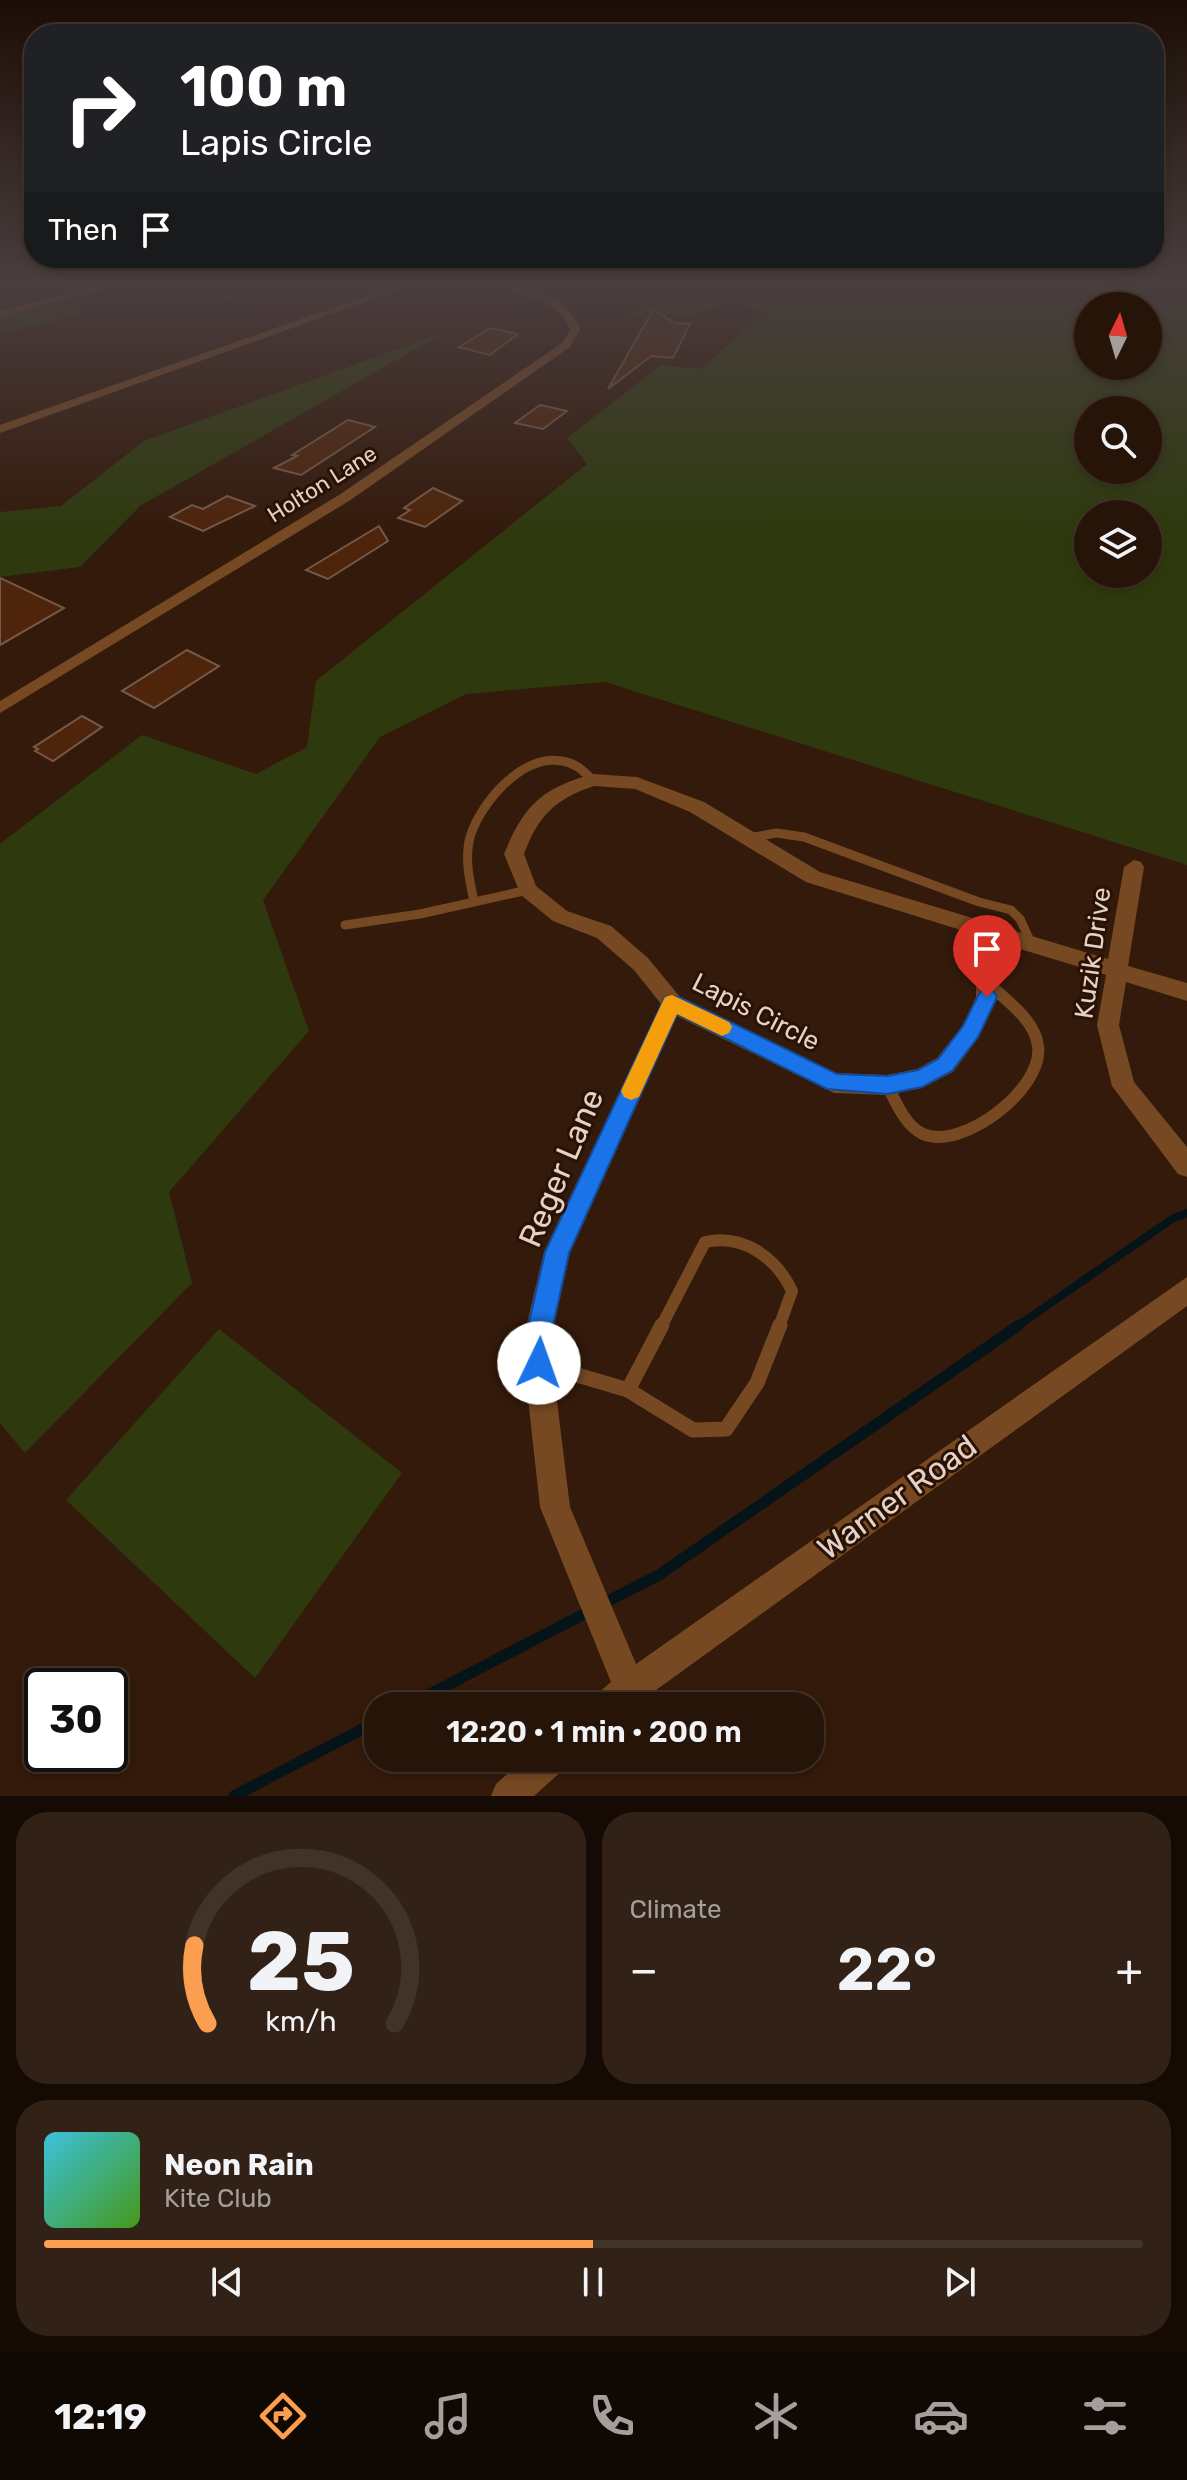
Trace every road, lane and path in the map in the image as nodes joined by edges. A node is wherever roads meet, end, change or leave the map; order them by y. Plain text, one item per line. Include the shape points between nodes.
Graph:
1 (178, 366) edge
2 (536, 366) edge
3 (0, 429) edge
4 (0, 708) edge
5 (593, 780) junction
6 (749, 838) junction
7 (1134, 867) dead end
8 (528, 890) junction
9 (474, 901) junction
10 (345, 925) dead end
11 (987, 930) junction
12 (1032, 945) junction
13 (1114, 971) junction
14 (989, 983) junction
15 (1187, 992) edge
16 (672, 1003) junction
17 (887, 1085) junction
18 (1187, 1166) edge
19 (1187, 1290) edge
20 (539, 1363) junction
21 (628, 1390) junction
22 (618, 1692) edge
23 (627, 1692) edge
24 (535, 1772) edge
25 (508, 1796) edge

1 - 3 street
2 - 4 street, Holton Lane via 344,498
5 - 6 street via 637,783 697,807
5 - 8 street via 559,791 526,824 514,854
5 - 9 lane via 575,764 550,761 524,768 508,781 486,804 471,833 467,866
6 - 11 street via 813,877
6 - 12 lane via 781,832 804,837 1011,910
7 - 13 street, Kuzik Drive
8 - 9 lane
8 - 16 street, Lapis Circle via 560,916 604,932 641,964
9 - 10 lane
11 - 12 street
11 - 14 street, Lapis Circle
12 - 13 street
13 - 15 street
13 - 18 street, Kuzik Drive via 1108,1025 1124,1086
14 - 17 street, Lapis Circle via 971,1031 945,1065 922,1078
14 - 17 lane via 1031,1026 1038,1047 1034,1075 1012,1101 958,1136 936,1139 905,1119
16 - 17 street, Lapis Circle via 834,1083
16 - 20 street, Reger Lane via 557,1252 536,1344
19 - 23 street, Warner Road
20 - 21 lane
20 - 22 street, Reger Lane via 555,1507
21 - 21 lane via 693,1430 726,1429 750,1397 792,1291 788,1279 769,1260 737,1242 718,1237 705,1242
24 - 25 street

